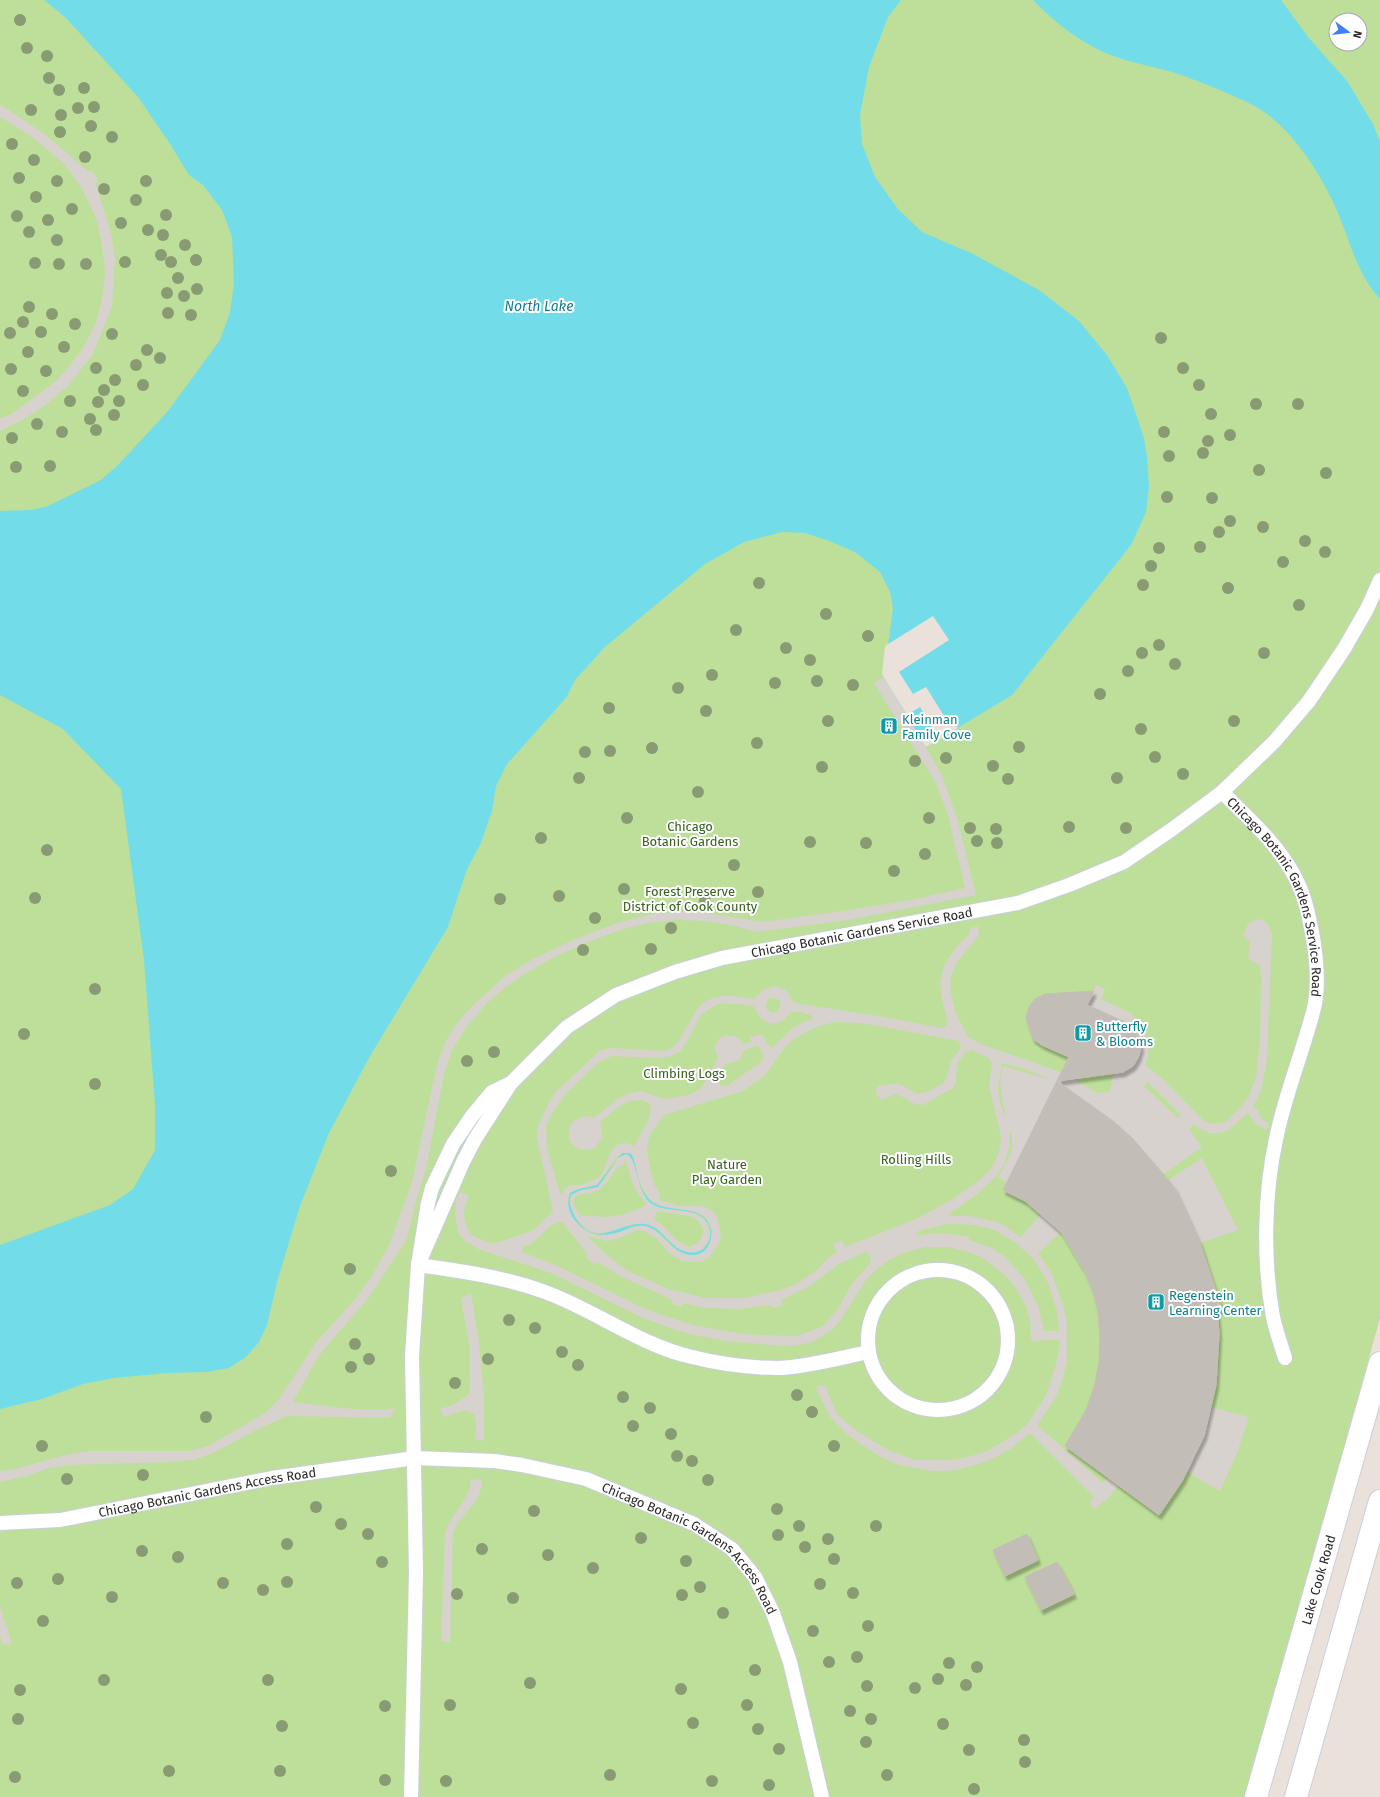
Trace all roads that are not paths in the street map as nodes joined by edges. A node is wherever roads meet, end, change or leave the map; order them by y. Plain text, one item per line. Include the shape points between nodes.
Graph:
1 (1380, 580) edge
2 (1222, 792) junction
3 (418, 1265) junction
4 (1273, 1318) junction
5 (1268, 1334) dead end
6 (868, 1352) junction
7 (1285, 1358) dead end
8 (1380, 1363) edge
9 (415, 1458) junction
10 (1380, 1501) edge
11 (0, 1523) edge
12 (411, 1797) edge
13 (822, 1797) edge
14 (1256, 1797) edge
15 (1296, 1797) edge

1 - 2 lane, Chicago Botanic Gardens Service Road via 1344,650 1309,701 1274,742
2 - 3 lane, Chicago Botanic Gardens Service Road via 1124,862 1018,903 722,958 675,972 616,995 567,1027 511,1083 492,1092 472,1116 453,1144 432,1188
2 - 4 lane, Chicago Botanic Gardens Service Road via 1261,832 1295,876 1304,899 1317,978 1314,1006 1285,1100 1270,1178 1267,1239
3 - 6 lane via 468,1272 546,1292 652,1343 691,1357 780,1368
3 - 9 lane via 412,1356
4 - 5 lane
4 - 7 lane, Chicago Botanic Gardens Service Road
6 - 6 lane via 875,1373 889,1391 908,1404 929,1410 952,1409 973,1401 990,1387 1002,1368 1008,1346 1007,1324 998,1301 981,1283 960,1272 936,1269 912,1273 891,1286 876,1305 868,1328
8 - 14 main road, Lake Cook Road
9 - 11 lane, Chicago Botanic Gardens Access Road via 272,1478 60,1520
9 - 12 lane via 416,1573
9 - 13 lane, Chicago Botanic Gardens Access Road via 494,1461 586,1479 694,1524 732,1549 755,1577 773,1612 790,1662
10 - 15 main road

